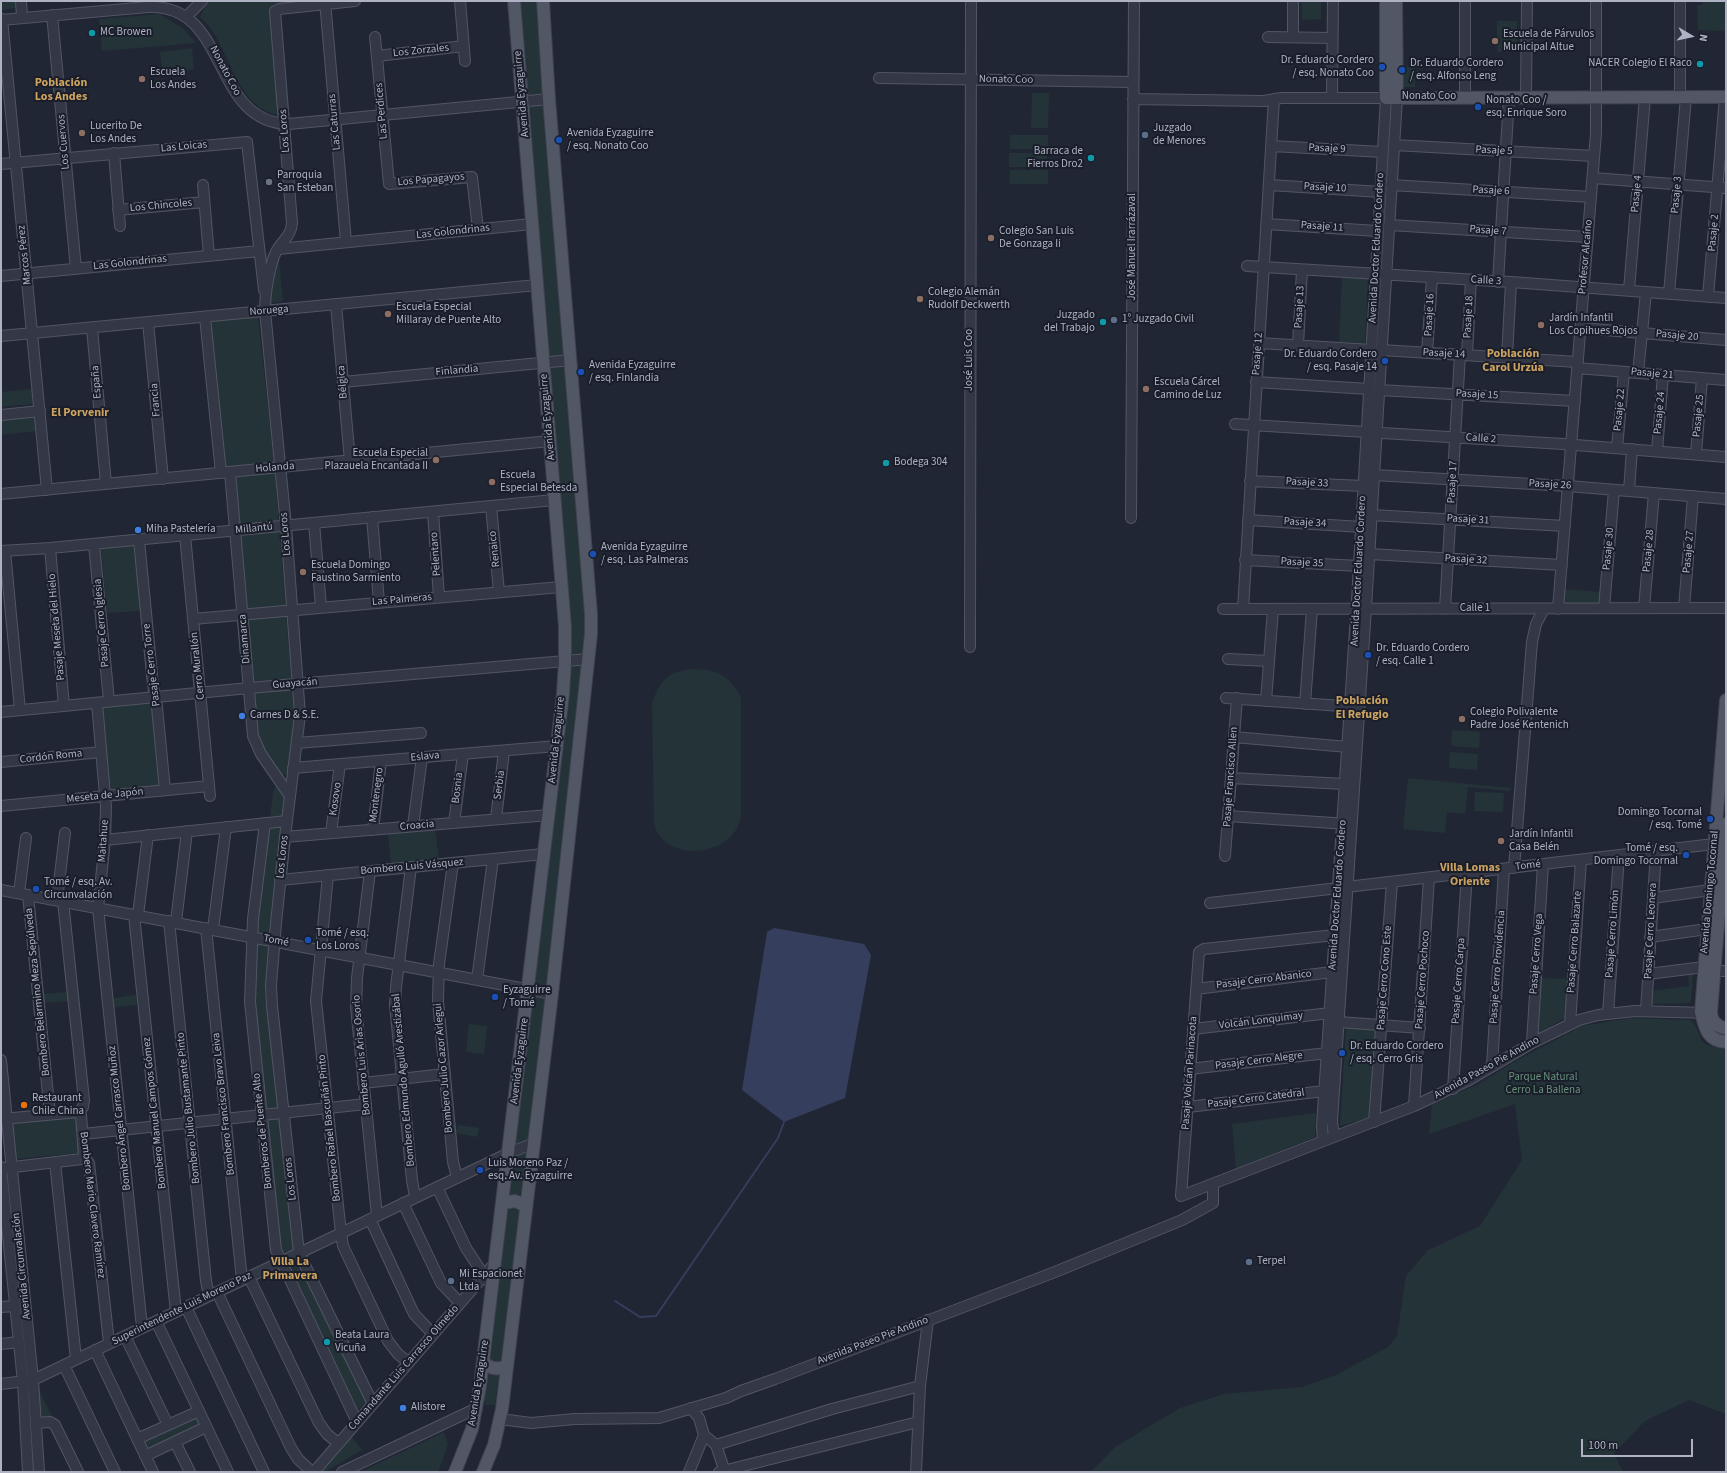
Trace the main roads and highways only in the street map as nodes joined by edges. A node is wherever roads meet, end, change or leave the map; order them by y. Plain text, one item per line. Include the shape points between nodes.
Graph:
1 (514, 1) edge
2 (543, 1) edge
3 (1386, 1) edge
4 (1396, 1) edge
5 (1726, 97) edge
6 (1392, 98) junction
7 (1726, 700) edge
8 (1726, 824) edge
9 (1722, 840) edge
10 (1715, 970) edge
11 (1706, 1012) junction
12 (1726, 1028) edge
13 (1726, 1042) edge
14 (502, 1203) junction
15 (526, 1206) junction
16 (483, 1362) junction
17 (507, 1366) junction
18 (455, 1472) edge
19 (483, 1472) edge

1 - 14 main road, Avenida Eyzaguirre via 565,627 565,662
2 - 15 main road, Avenida Eyzaguirre via 591,614 589,659
3 - 6 main road, Avenida Doctor Eduardo Cordero
4 - 6 main road, Avenida Doctor Eduardo Cordero
5 - 6 main road, Nonato Coo
7 - 9 main road, Avenida Domingo Tocornal
8 - 9 main road, Avenida Domingo Tocornal
9 - 10 main road, Avenida Domingo Tocornal
9 - 10 main road, Avenida Domingo Tocornal via 1710,890 1707,929
10 - 11 main road, Avenida Domingo Tocornal
11 - 12 main road via 1714,1023
11 - 13 main road via 1709,1036
14 - 15 main road via 515,1201
14 - 16 main road, Avenida Eyzaguirre
15 - 17 main road, Avenida Eyzaguirre
16 - 17 main road via 496,1369
16 - 18 main road, Avenida Eyzaguirre via 477,1408 469,1439
17 - 19 main road, Avenida Eyzaguirre via 494,1446

